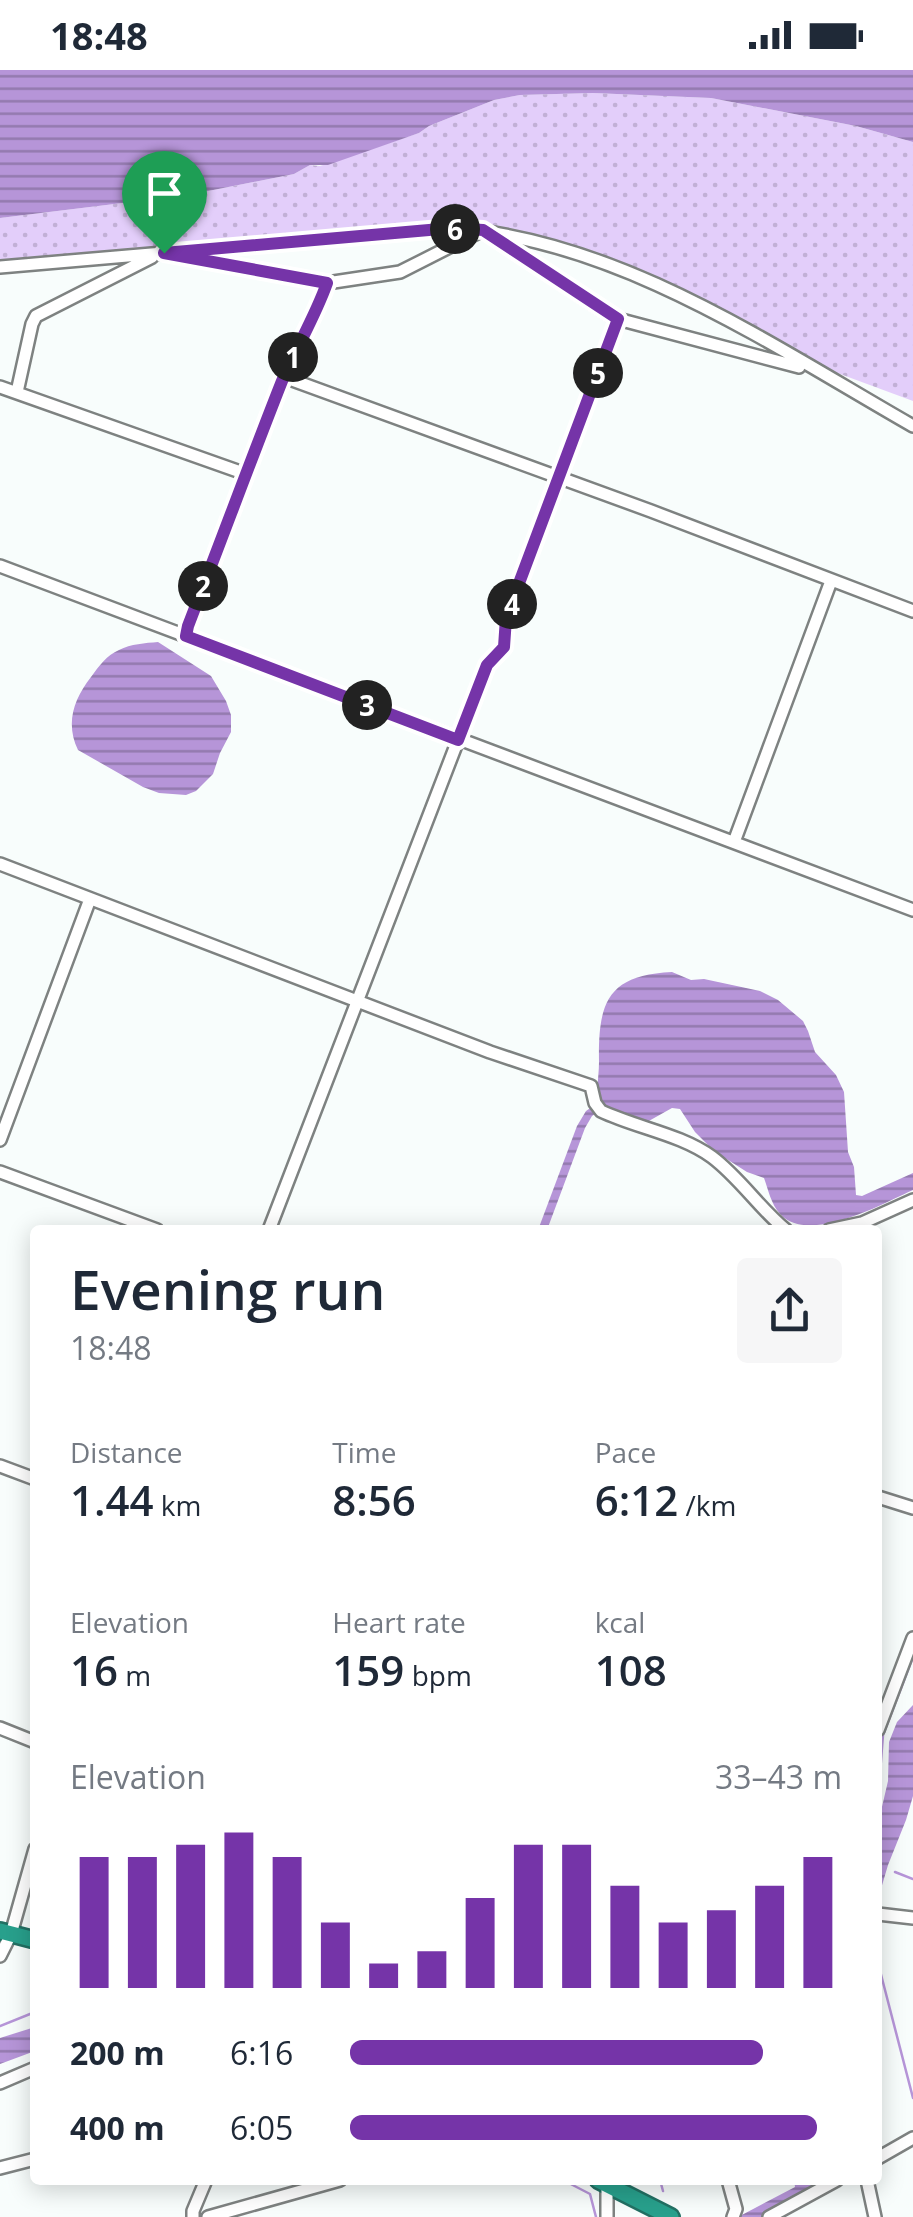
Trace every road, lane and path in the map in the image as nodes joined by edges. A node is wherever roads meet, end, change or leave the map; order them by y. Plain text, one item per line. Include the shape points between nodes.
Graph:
1 (483, 230) junction
2 (162, 253) junction
3 (0, 267) edge
4 (327, 283) junction
5 (618, 319) junction
6 (818, 371) junction
7 (284, 377) junction
8 (0, 386) edge
9 (17, 392) junction
10 (913, 426) edge
11 (246, 474) junction
12 (559, 478) junction
13 (0, 566) edge
14 (832, 580) junction
15 (913, 611) edge
16 (186, 636) junction
17 (458, 740) junction
18 (734, 842) junction
19 (0, 864) edge
20 (90, 900) junction
21 (913, 910) edge
22 (357, 1000) junction
23 (0, 1140) edge
24 (0, 1172) edge
25 (913, 1200) edge
26 (143, 1225) edge
27 (271, 1225) edge
28 (781, 1225) edge
29 (861, 1225) edge
30 (0, 1466) edge
31 (30, 1477) edge
32 (882, 1497) edge
33 (913, 1508) edge
34 (913, 1638) edge
35 (882, 1719) edge
36 (0, 1728) edge
37 (30, 1740) edge
38 (30, 1862) edge
39 (882, 1914) edge
40 (913, 1918) edge
41 (6, 1932) edge
42 (0, 1956) edge
43 (30, 2070) edge
44 (0, 2084) edge
45 (913, 2138) edge
46 (882, 2156) edge
47 (30, 2159) edge
48 (0, 2168) edge
49 (204, 2185) edge
50 (322, 2185) edge
51 (603, 2185) edge
52 (608, 2185) edge
53 (729, 2185) edge
54 (828, 2185) edge
55 (868, 2185) edge
56 (193, 2217) edge
57 (208, 2217) edge
58 (608, 2217) edge
59 (671, 2217) edge
60 (733, 2217) edge
61 (769, 2217) edge
62 (876, 2217) edge

1 - 2 street
1 - 4 street via 400,272
1 - 5 street
1 - 6 street via 550,245 656,284
2 - 3 street
2 - 4 street
2 - 9 street via 36,316
4 - 7 street
5 - 6 street
5 - 12 street
6 - 10 street
7 - 11 street
7 - 12 street
8 - 9 street
9 - 11 street
11 - 16 street
12 - 14 street
12 - 17 street via 506,618 504,647 487,665
13 - 16 street
14 - 15 street
14 - 18 street
16 - 17 street
17 - 18 street
17 - 22 street
18 - 21 street
19 - 20 street
20 - 22 street
20 - 23 street
22 - 27 street
22 - 28 street via 591,1086 598,1107 710,1156
24 - 26 street
25 - 29 street
30 - 31 street
32 - 33 street
34 - 35 street
36 - 37 street
38 - 41 street
39 - 40 street
41 - 42 street
43 - 44 street
45 - 46 street
47 - 48 street
49 - 56 street
50 - 57 street
51 - 58 street
52 - 59 highway
53 - 60 street
54 - 61 street
55 - 62 street

